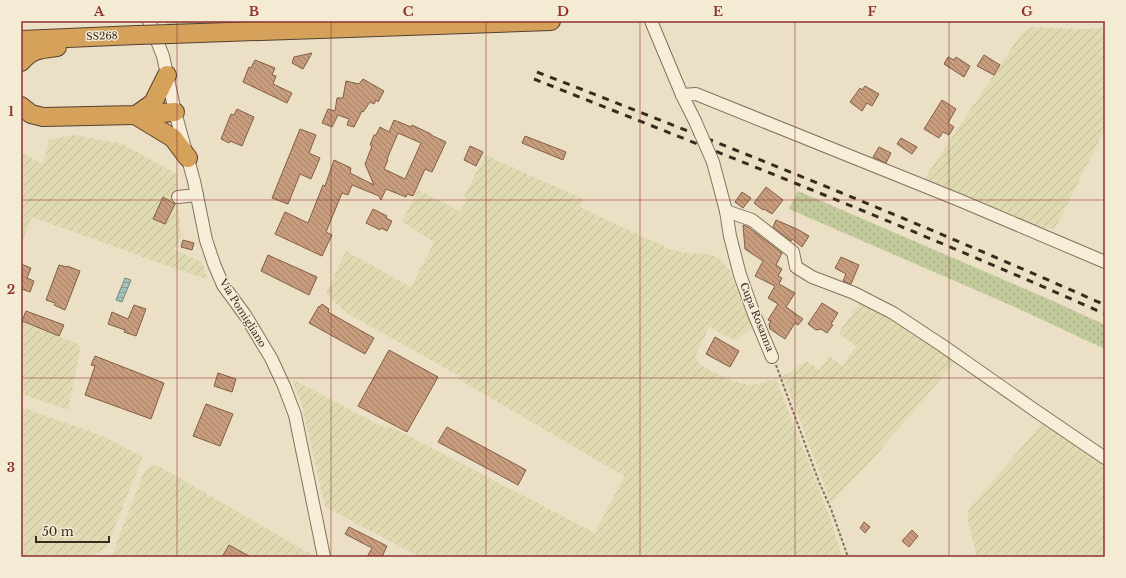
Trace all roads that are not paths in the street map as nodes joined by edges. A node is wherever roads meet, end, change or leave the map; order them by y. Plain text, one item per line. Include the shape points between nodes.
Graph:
1 (149, 21) edge
2 (551, 21) edge
3 (651, 21) edge
4 (21, 32) edge
5 (113, 36) junction
6 (67, 37) junction
7 (21, 40) edge
8 (21, 62) edge
9 (167, 74) junction
10 (682, 95) junction
11 (21, 106) edge
12 (175, 112) junction
13 (135, 115) junction
14 (188, 158) junction
15 (197, 195) junction
16 (178, 197) dead end
17 (726, 211) junction
18 (1105, 262) edge
19 (772, 357) road end
20 (1105, 458) edge
21 (324, 557) edge

1 - 9 street, Via Pomigliano via 163,56
2 - 5 highway, SS268 / SS268, bridge
3 - 10 street, Cupa Rosanna
4 - 6 highway
5 - 6 highway, SS268 / SS268
5 - 8 highway via 39,49
6 - 7 highway, SS268
9 - 12 street, Via Pomigliano
9 - 13 highway via 154,103
10 - 17 street, Cupa Rosanna, bridge via 713,162
10 - 18 street via 696,94
11 - 13 highway via 31,114 43,117
12 - 13 highway
12 - 14 street, Via Pomigliano
13 - 14 highway via 173,138
14 - 15 street, Via Pomigliano
15 - 16 street
15 - 21 street, Via Pomigliano via 206,240 223,285 271,358 295,415
17 - 19 street, Cupa Rosanna via 740,275
17 - 20 street via 752,220 793,252 796,266 812,277 854,293 894,313

